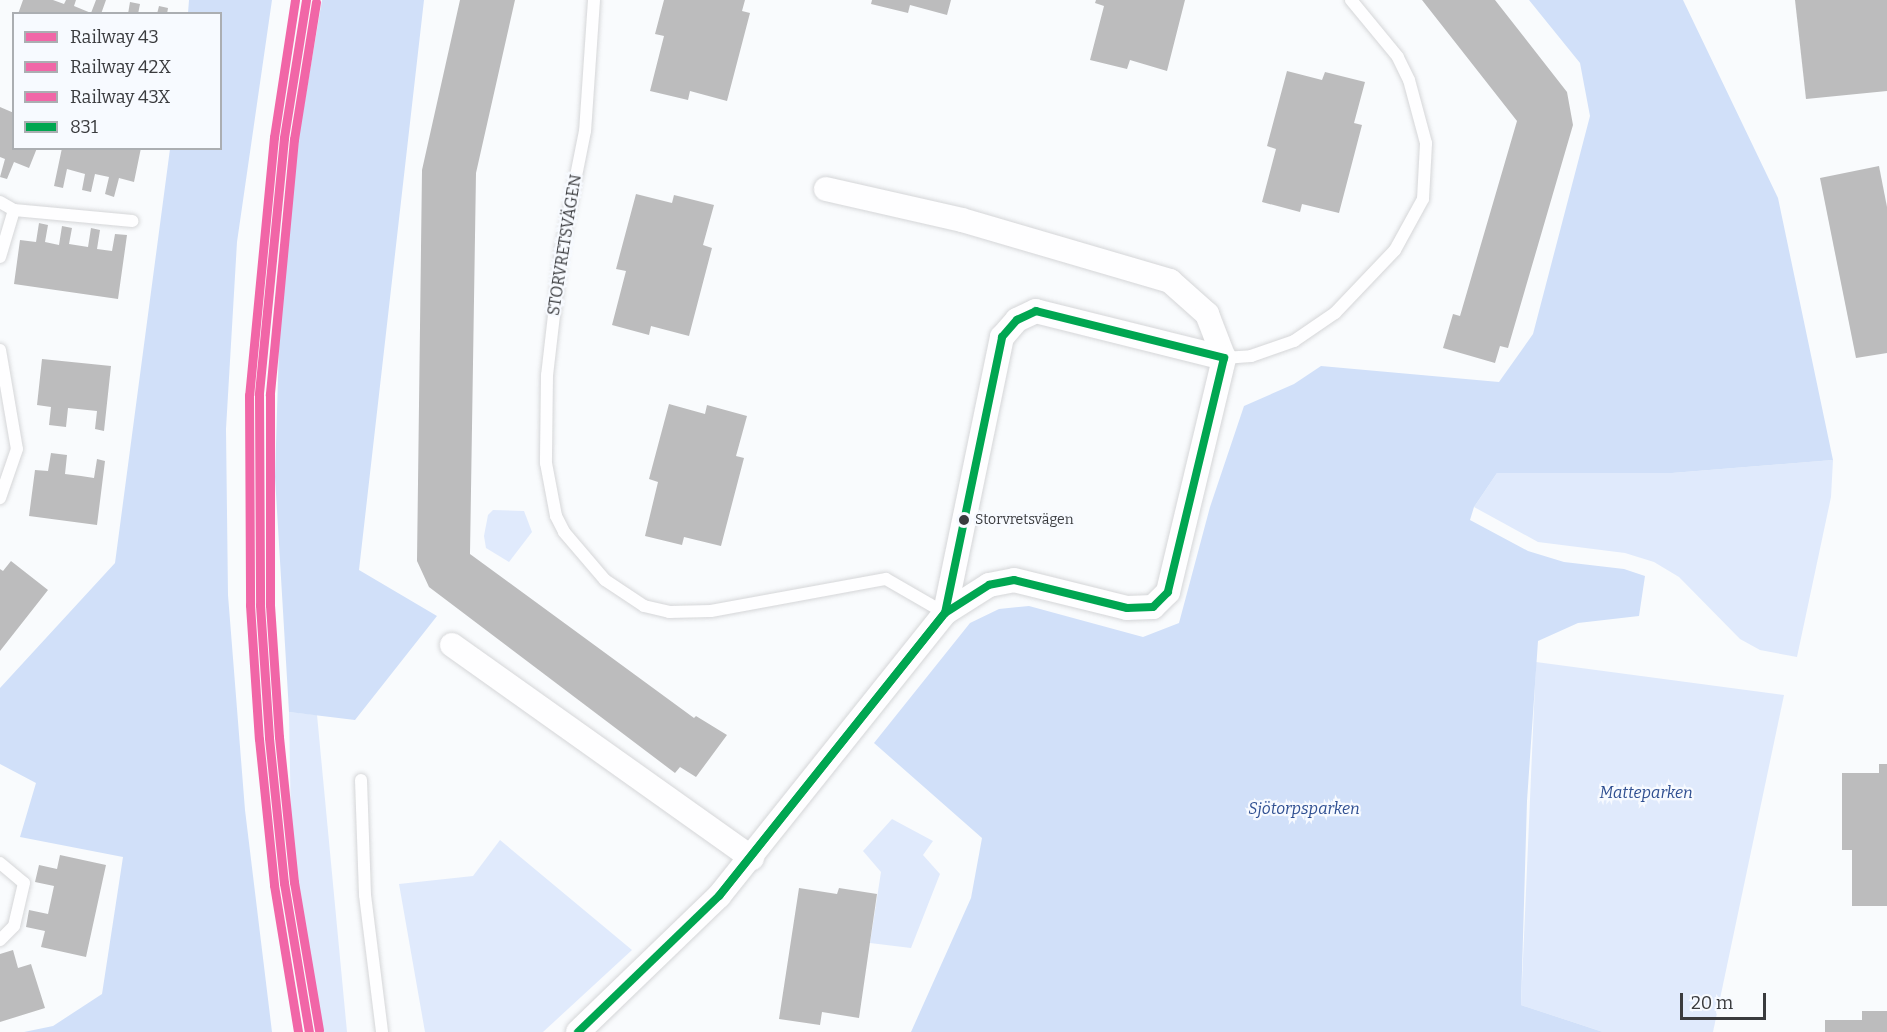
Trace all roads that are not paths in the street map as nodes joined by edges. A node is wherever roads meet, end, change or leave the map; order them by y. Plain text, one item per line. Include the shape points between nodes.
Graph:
1 (594, 0) edge
2 (1351, 0) edge
3 (826, 189) dead end
4 (0, 202) edge
5 (14, 210) junction
6 (132, 221) dead end
7 (0, 257) edge
8 (0, 350) edge
9 (1224, 358) junction
10 (0, 498) edge
11 (945, 613) junction
12 (452, 645) dead end
13 (361, 780) dead end
14 (752, 858) junction
15 (0, 863) edge
16 (0, 940) edge
17 (382, 1032) edge
18 (578, 1032) edge

1 - 11 lane, STORVRETSVÄGEN via 585,131 562,246 547,375 546,463 556,516 564,532 605,580 644,606 669,612 711,611 886,579
2 - 9 lane via 1398,57 1408,80 1426,143 1423,199 1395,250 1335,313 1294,341 1251,356
3 - 9 street via 962,220 1170,281 1207,314
4 - 5 lane
5 - 6 lane
5 - 7 lane
8 - 10 lane via 17,449
9 - 11 street via 1168,592 1153,607 1126,608 1014,580 989,585
9 - 11 street via 1036,311 1017,320 1002,337
11 - 14 street
12 - 14 street
13 - 17 lane via 364,895
14 - 18 street via 719,897
15 - 16 lane via 24,883 14,926

